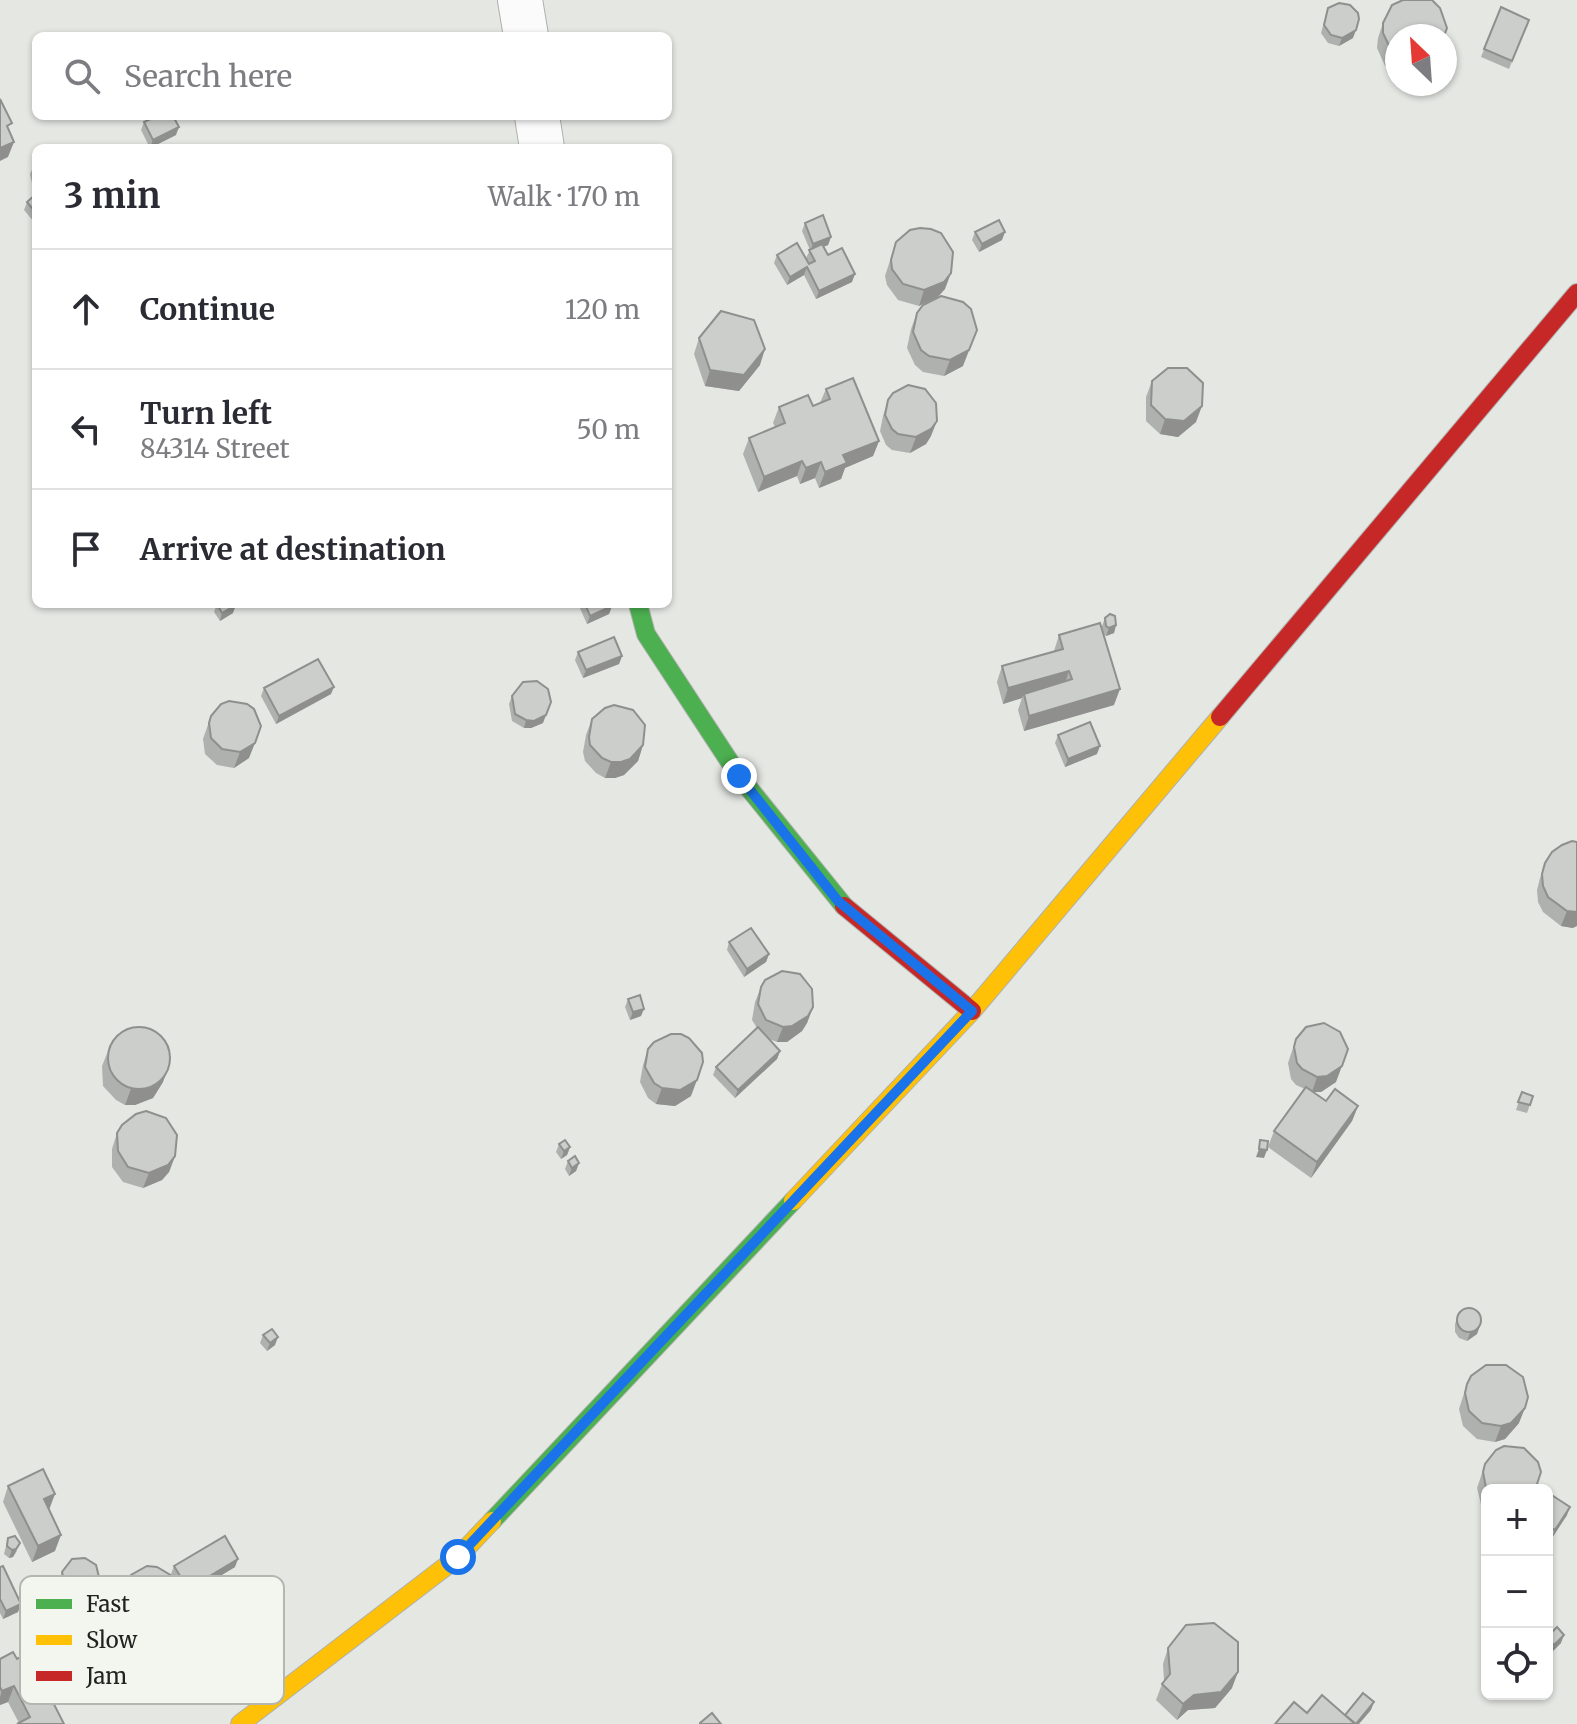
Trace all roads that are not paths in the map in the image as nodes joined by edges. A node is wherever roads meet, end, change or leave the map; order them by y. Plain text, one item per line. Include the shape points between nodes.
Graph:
1 (520, 0) edge
2 (525, 32) edge
3 (538, 120) edge
4 (541, 144) edge
5 (1577, 293) edge
6 (639, 608) edge
7 (972, 1011) junction
8 (284, 1690) edge
9 (266, 1704) edge
10 (240, 1724) edge

1 - 2 street
3 - 4 street
5 - 7 street
6 - 7 street via 646,634 739,776 838,901
7 - 8 street via 458,1557
9 - 10 street

